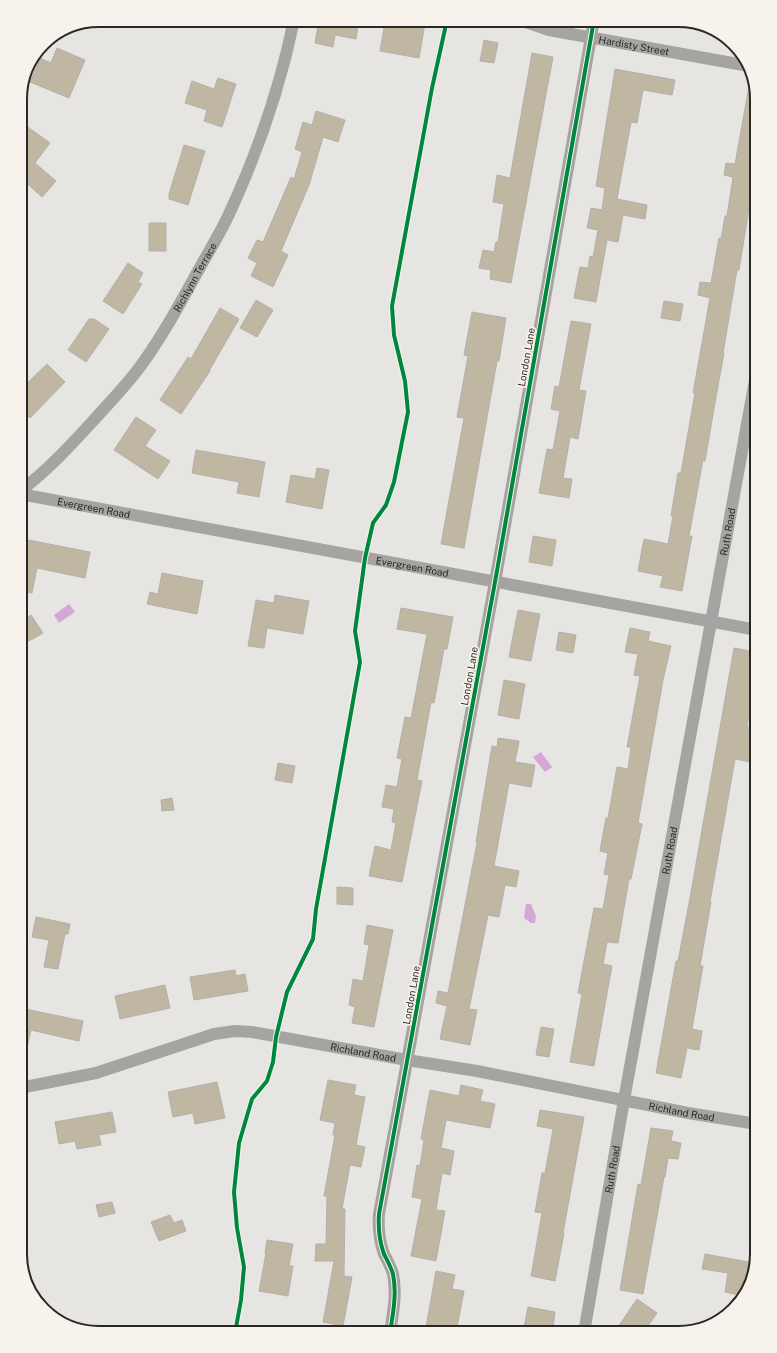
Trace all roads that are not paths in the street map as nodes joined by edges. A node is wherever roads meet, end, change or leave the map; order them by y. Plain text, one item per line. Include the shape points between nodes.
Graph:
1 (293, 27) edge
2 (540, 27) edge
3 (593, 27) edge
4 (591, 37) junction
5 (742, 65) edge
6 (750, 408) edge
7 (27, 485) edge
8 (27, 495) edge
9 (494, 582) junction
10 (711, 622) junction
11 (750, 629) edge
12 (407, 1060) junction
13 (27, 1087) edge
14 (624, 1100) junction
15 (750, 1123) edge
16 (391, 1326) edge
17 (585, 1326) edge

1 - 7 street, Richlynn Terrace via 275,98 262,136 229,213 179,306 126,384 74,441
2 - 4 street, Hardisty Street
3 - 4 street, London Lane
4 - 5 street, Hardisty Street
4 - 9 street, London Lane
6 - 10 street, Ruth Road
8 - 9 street, Evergreen Road
9 - 10 street, Evergreen Road
9 - 12 street, London Lane
10 - 11 street, Evergreen Road
10 - 14 street, Ruth Road
12 - 13 street, Richland Road via 235,1031 214,1034 96,1073
12 - 14 street, Richland Road via 478,1071
12 - 16 street, London Lane via 379,1214 378,1233 395,1287
14 - 15 street, Richland Road
14 - 17 street, Ruth Road

